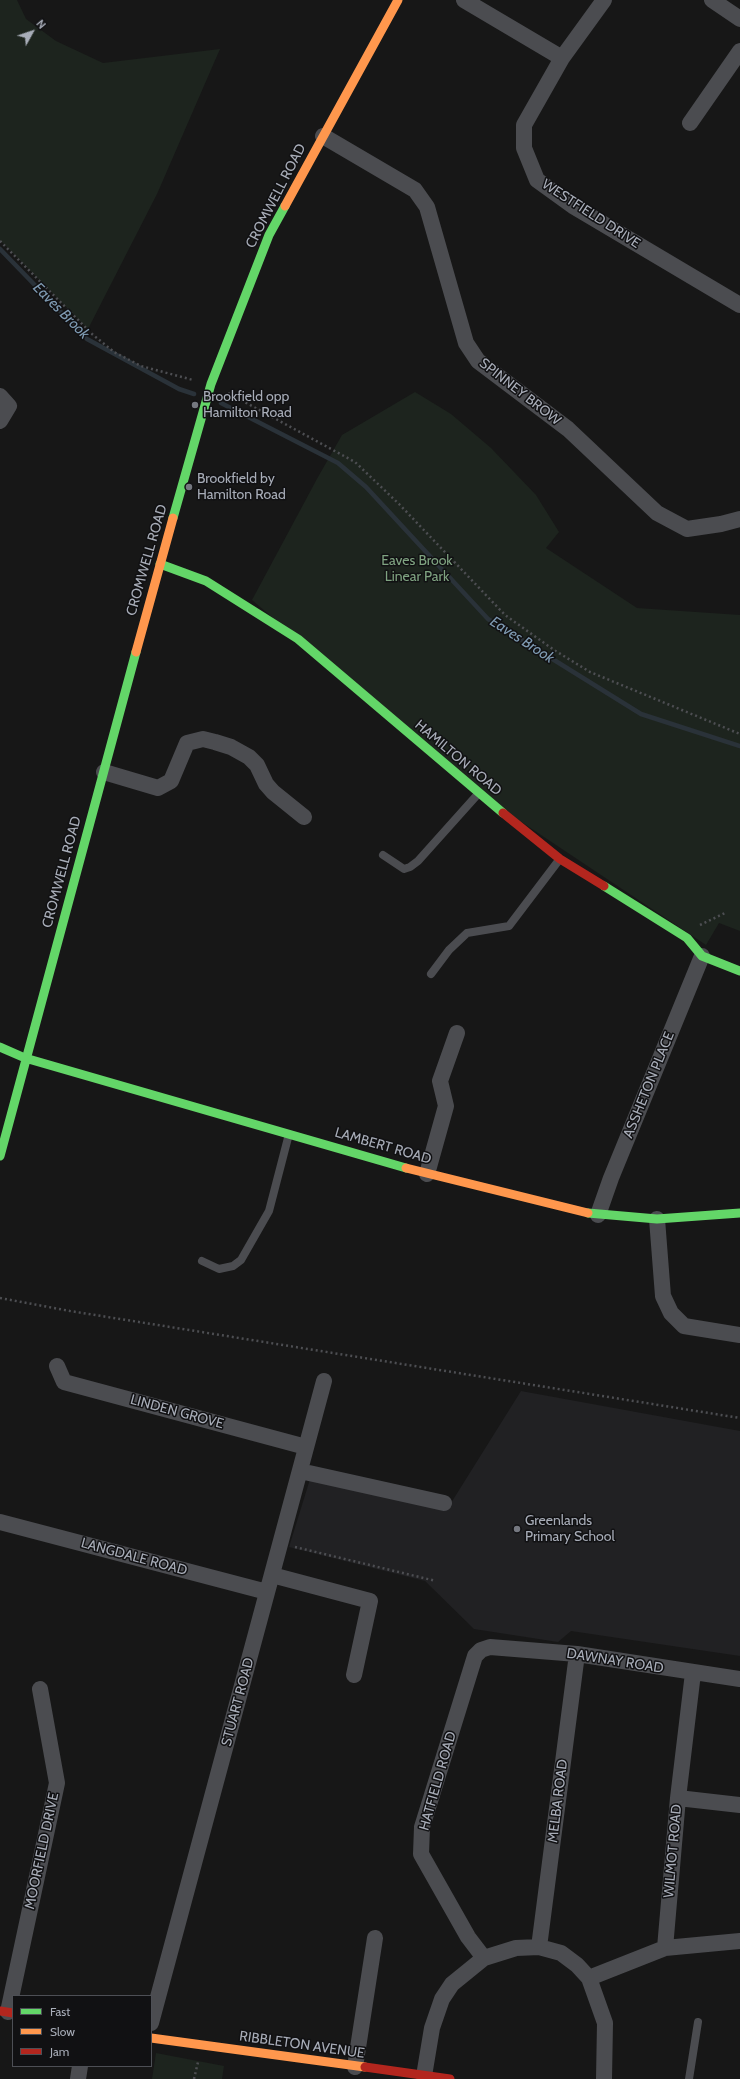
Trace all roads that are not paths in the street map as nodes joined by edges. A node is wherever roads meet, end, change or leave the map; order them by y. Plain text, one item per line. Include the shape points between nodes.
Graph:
1 (398, 0) edge
2 (464, 0) edge
3 (604, 0) edge
4 (712, 0) edge
5 (740, 19) edge
6 (740, 52) edge
7 (562, 58) junction
8 (690, 124) dead end
9 (323, 136) junction
10 (740, 305) edge
11 (0, 396) edge
12 (0, 421) edge
13 (740, 519) edge
14 (160, 564) junction
15 (104, 772) junction
16 (478, 793) junction
17 (304, 817) dead end
18 (383, 855) dead end
19 (560, 859) junction
20 (702, 956) junction
21 (740, 971) edge
22 (431, 974) dead end
23 (457, 1032) dead end
24 (0, 1047) edge
25 (26, 1058) junction
26 (289, 1134) junction
27 (0, 1156) edge
28 (427, 1174) junction
29 (740, 1213) edge
30 (598, 1215) junction
31 (657, 1219) junction
32 (202, 1262) dead end
33 (740, 1335) edge
34 (57, 1366) dead end
35 (324, 1381) dead end
36 (306, 1447) junction
37 (300, 1471) junction
38 (444, 1503) dead end
39 (0, 1522) edge
40 (272, 1575) junction
41 (267, 1592) junction
42 (490, 1647) joint
43 (577, 1654) junction
44 (693, 1674) junction
45 (354, 1676) dead end
46 (740, 1679) edge
47 (40, 1690) dead end
48 (678, 1798) junction
49 (740, 1805) edge
50 (375, 1938) dead end
51 (740, 1941) edge
52 (539, 1947) junction
53 (665, 1948) junction
54 (484, 1958) junction
55 (589, 1978) junction
56 (7, 2012) edge
57 (152, 2019) edge
58 (698, 2022) dead end
59 (152, 2038) edge
60 (80, 2067) edge
61 (355, 2067) junction
62 (424, 2076) junction
63 (78, 2079) edge
64 (450, 2079) edge
65 (604, 2079) edge
66 (689, 2079) edge

1 - 9 street, CROMWELL ROAD
2 - 7 street
3 - 7 street, WESTFIELD DRIVE
4 - 5 street
6 - 8 street
7 - 10 street, WESTFIELD DRIVE via 524,125 524,148 537,180 573,206
9 - 13 street, SPINNEY BROW via 416,190 427,207 466,343 478,362 568,429 657,513 687,529
9 - 14 street, CROMWELL ROAD via 269,235 212,384
11 - 12 street via 9,406
14 - 15 street, CROMWELL ROAD
14 - 16 street, HAMILTON ROAD via 206,581 298,639
15 - 17 street via 158,788 171,781 187,743 203,740 215,742 249,757 257,765 273,792
15 - 25 street, CROMWELL ROAD
16 - 18 lane via 410,867 404,869
16 - 19 street, HAMILTON ROAD
19 - 20 street, HAMILTON ROAD via 687,938
19 - 22 lane via 509,926 467,933 449,950
20 - 21 street, HAMILTON ROAD
20 - 30 street, ASSHETON PLACE
23 - 28 street via 440,1081 446,1106
24 - 25 street, LAMBERT ROAD
25 - 26 street, LAMBERT ROAD
25 - 27 street, CROMWELL ROAD
26 - 28 street, LAMBERT ROAD
26 - 32 lane via 269,1211 241,1260 233,1266 219,1269
28 - 30 street, LAMBERT ROAD
29 - 31 street, LAMBERT ROAD
30 - 31 street, LAMBERT ROAD
31 - 33 street via 663,1296 671,1313 684,1326
34 - 36 street, LINDEN GROVE via 64,1382
35 - 36 street, STUART ROAD
36 - 37 street, STUART ROAD
37 - 38 street
37 - 40 street, STUART ROAD
39 - 41 street, LANGDALE ROAD
40 - 41 street, STUART ROAD
40 - 45 street via 370,1601
41 - 57 street, STUART ROAD
42 - 43 street, DAWNAY ROAD
42 - 54 street, HATFIELD ROAD via 481,1650 476,1656 422,1828 421,1854 468,1936
43 - 44 street, DAWNAY ROAD
43 - 52 street, MELBA ROAD
44 - 46 street, DAWNAY ROAD
44 - 48 street, WILMOT ROAD
47 - 56 street, MOORFIELD DRIVE via 57,1783
48 - 49 street
48 - 53 street, WILMOT ROAD
50 - 61 street
51 - 53 street
52 - 54 street via 516,1948
52 - 55 street via 561,1953
53 - 55 street
54 - 62 street via 452,1984 442,1999 432,2028
55 - 65 street via 605,2023
58 - 66 lane
59 - 61 street, RIBBLETON AVENUE
60 - 63 street
61 - 62 street, RIBBLETON AVENUE
62 - 64 street, RIBBLETON AVENUE

